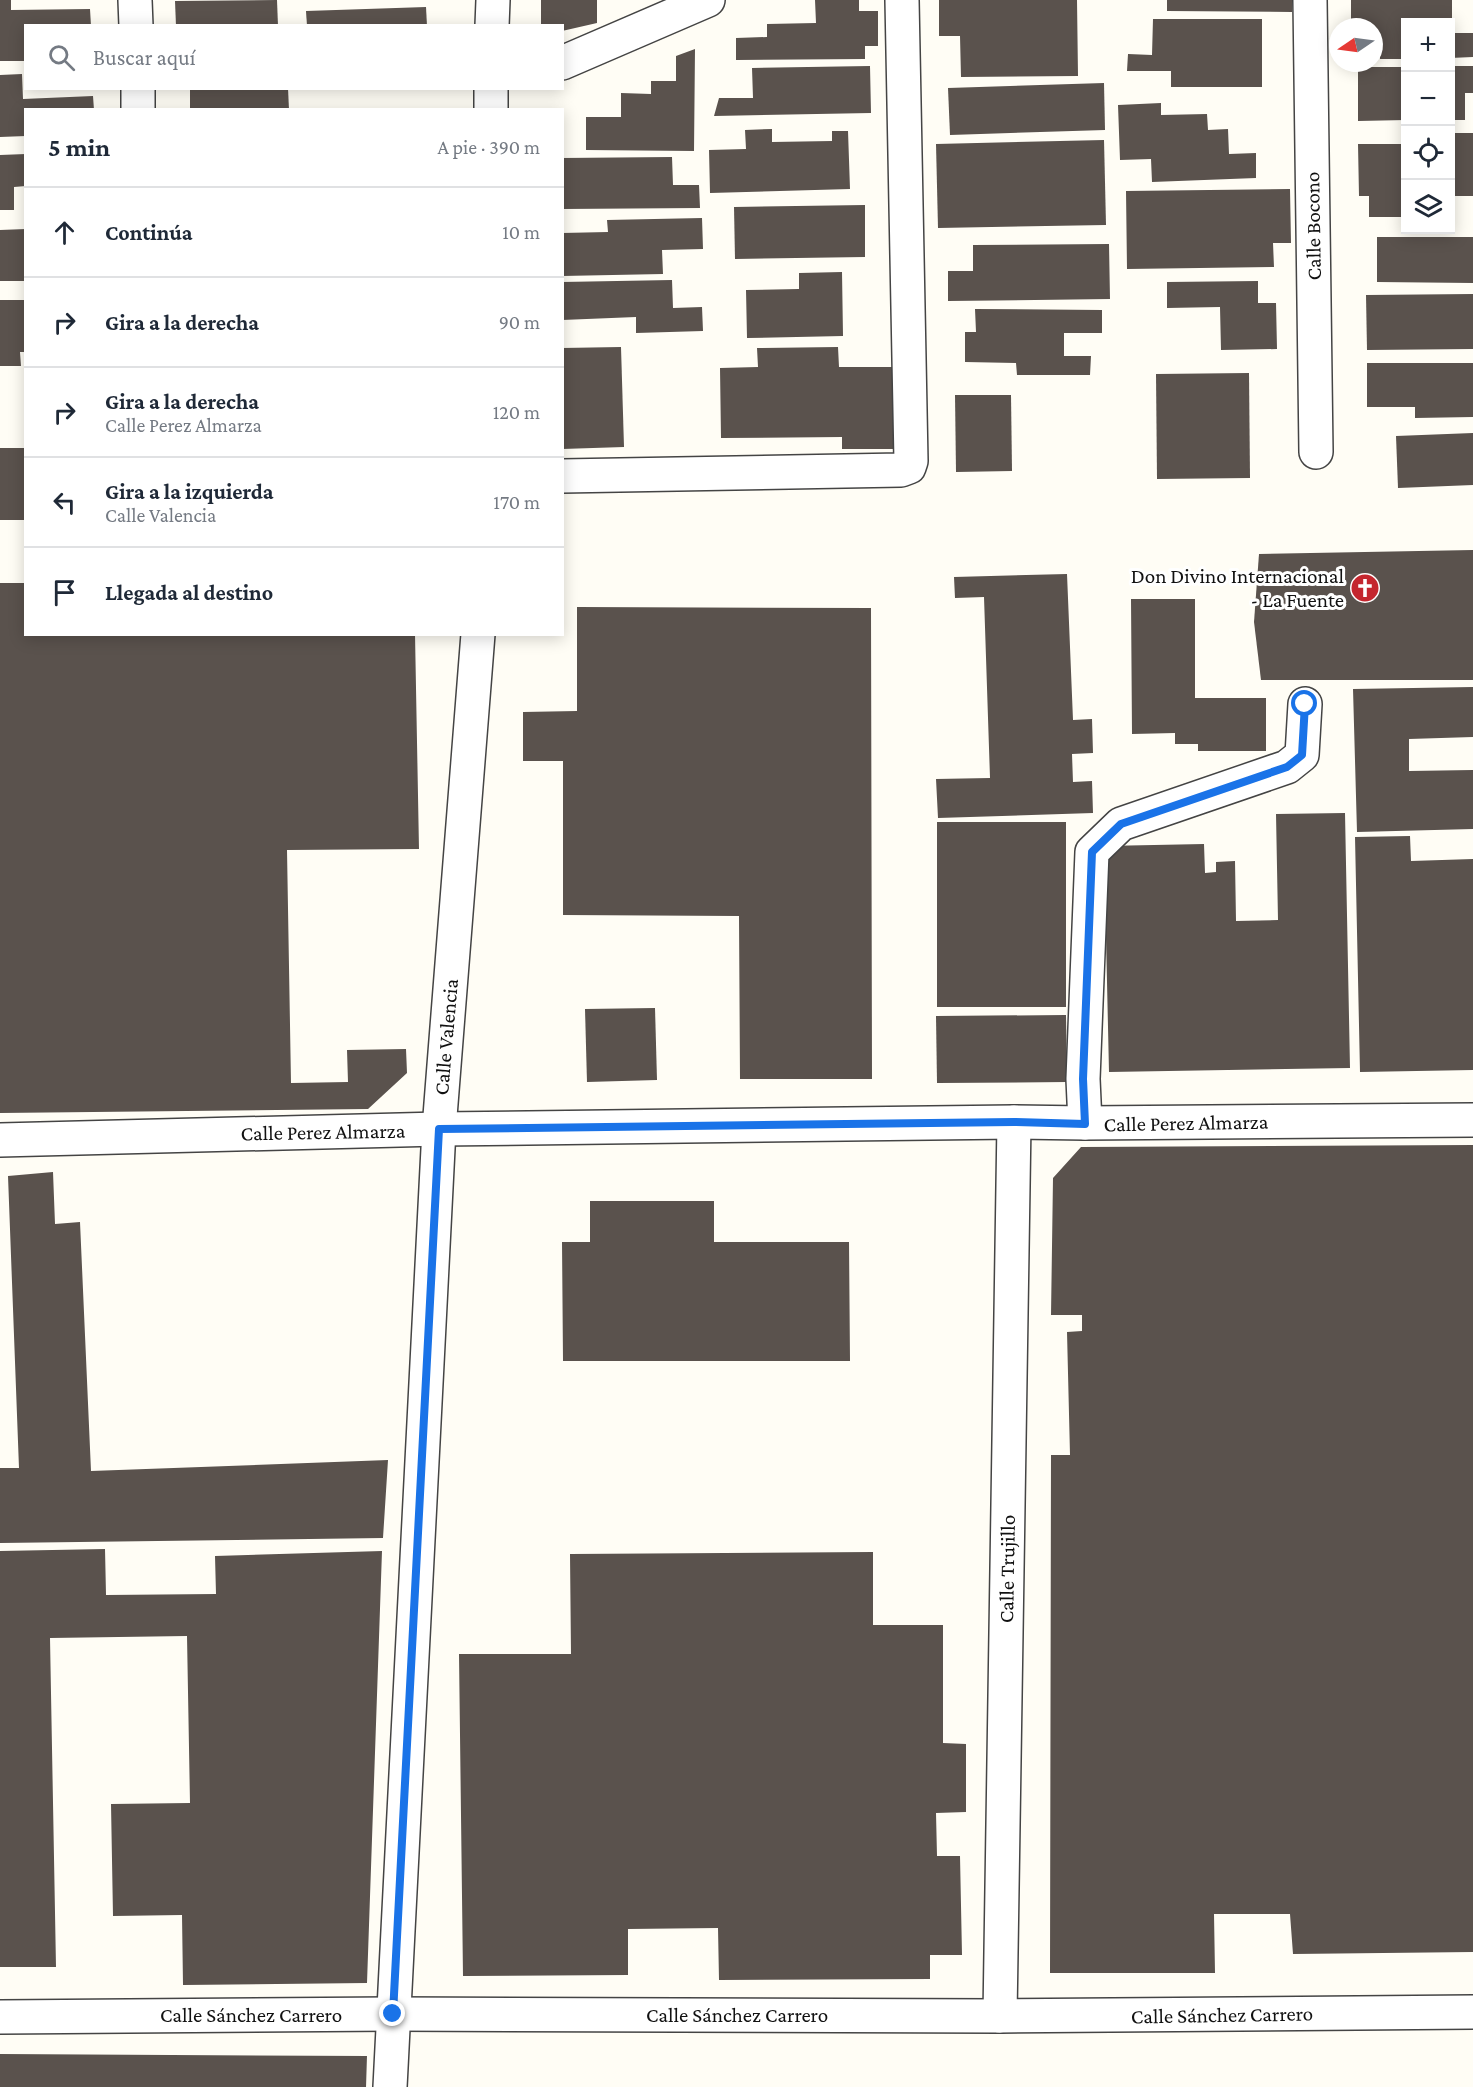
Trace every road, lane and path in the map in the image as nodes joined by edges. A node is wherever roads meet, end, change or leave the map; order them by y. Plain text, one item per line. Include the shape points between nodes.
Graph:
1 (135, 0) edge
2 (492, 0) edge
3 (708, 0) edge
4 (902, 0) edge
5 (1310, 0) edge
6 (136, 24) edge
7 (492, 24) edge
8 (564, 62) edge
9 (138, 90) edge
10 (138, 108) edge
11 (1316, 452) dead end
12 (564, 476) edge
13 (478, 636) edge
14 (1305, 704) dead end
15 (1473, 1120) edge
16 (1014, 1122) junction
17 (1085, 1124) junction
18 (439, 1129) junction
19 (0, 1140) edge
20 (1473, 2012) edge
21 (393, 2014) junction
22 (1000, 2016) junction
23 (0, 2017) edge
24 (390, 2087) edge

1 - 6 street
2 - 7 street
3 - 8 street
4 - 12 street via 909,467
5 - 11 street, Calle Bocono
9 - 10 street
13 - 18 street, Calle Valencia
14 - 17 street via 1302,755 1287,767 1121,824 1092,852 1083,1079
15 - 17 street, Calle Perez Almarza
16 - 17 street, Calle Perez Almarza
16 - 18 street, Calle Perez Almarza
16 - 22 street, Calle Trujillo
18 - 19 street, Calle Perez Almarza
18 - 21 street, Calle Valencia
20 - 22 street, Calle Sánchez Carrero
21 - 22 street, Calle Sánchez Carrero
21 - 23 street, Calle Sánchez Carrero
21 - 24 street, Calle Valencia

